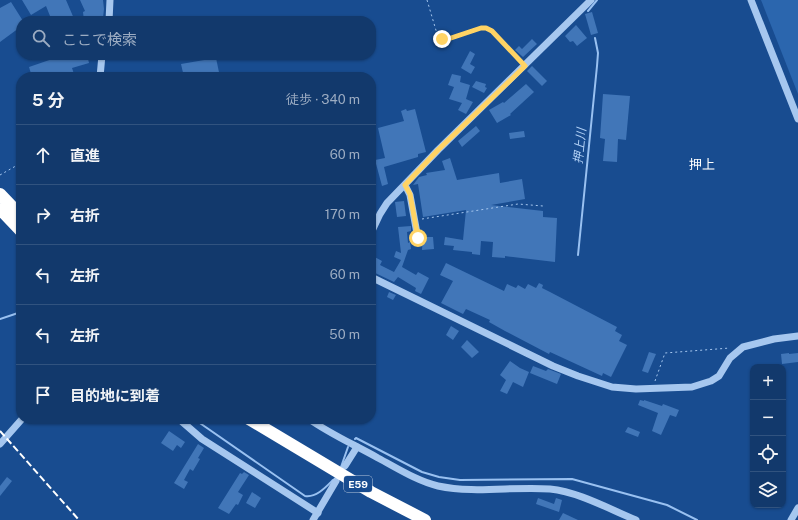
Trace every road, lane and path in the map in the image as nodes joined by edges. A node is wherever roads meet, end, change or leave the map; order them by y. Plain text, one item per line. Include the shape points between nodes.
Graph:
1 (110, 0) edge
2 (427, 0) edge
3 (591, 0) edge
4 (751, 0) edge
5 (109, 16) edge
6 (102, 60) edge
7 (525, 66) junction
8 (100, 72) edge
9 (798, 119) edge
10 (16, 166) edge
11 (0, 175) edge
12 (405, 185) junction
13 (0, 194) edge
14 (543, 206) dead end
15 (0, 209) edge
16 (16, 211) edge
17 (415, 220) junction
18 (376, 222) edge
19 (16, 226) edge
20 (418, 238) dead end
21 (376, 279) edge
22 (798, 336) edge
23 (743, 347) junction
24 (652, 388) junction
25 (18, 424) edge
26 (185, 424) edge
27 (257, 424) edge
28 (264, 424) edge
29 (318, 424) edge
30 (0, 444) edge
31 (293, 446) junction
32 (358, 447) junction
33 (345, 466) dead end
34 (336, 481) dead end
35 (798, 508) edge
36 (318, 513) junction
37 (314, 520) edge
38 (425, 520) edge
39 (636, 520) edge
40 (791, 520) edge

1 - 5 street
2 - 7 path via 438,36 442,39 486,28 492,31
3 - 7 street
4 - 9 street
6 - 8 street
7 - 12 street
10 - 11 path
12 - 17 street via 410,194
12 - 18 street via 387,203
13 - 16 highway
14 - 17 path via 518,204
15 - 19 highway
17 - 20 street
21 - 24 street via 565,371 612,387
22 - 23 street
23 - 24 street via 711,381 692,387
23 - 24 path via 665,353
25 - 30 street
26 - 36 street via 202,439
27 - 31 highway, E59
28 - 31 highway, E59
29 - 32 street
31 - 38 highway, E59
32 - 33 street
32 - 39 street via 418,479 440,486 552,489
34 - 36 street
35 - 40 street
36 - 37 street

